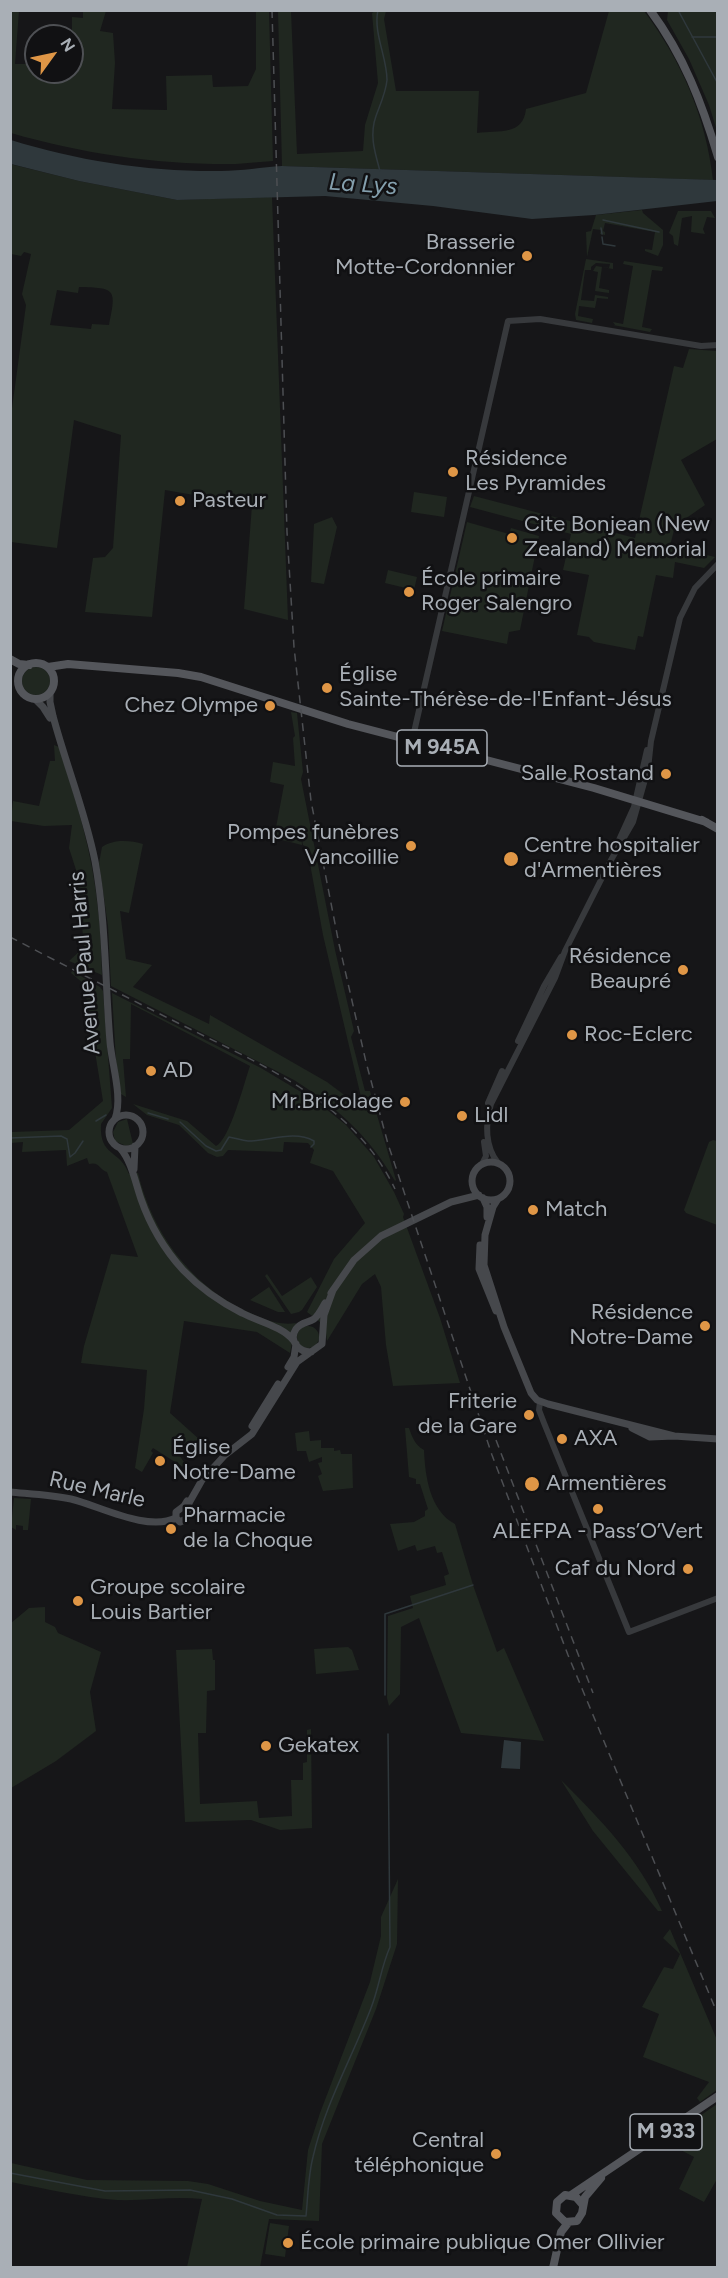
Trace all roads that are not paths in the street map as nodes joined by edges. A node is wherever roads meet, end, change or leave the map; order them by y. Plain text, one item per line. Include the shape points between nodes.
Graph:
1 (650, 10) edge
2 (717, 157) edge
3 (717, 345) edge
4 (717, 564) edge
5 (10, 659) edge
6 (10, 665) edge
7 (29, 665) junction
8 (76, 665) junction
9 (48, 667) junction
10 (19, 677) junction
11 (55, 681) junction
12 (50, 693) junction
13 (35, 699) junction
14 (57, 731) junction
15 (412, 741) junction
16 (638, 800) junction
17 (717, 830) edge
18 (565, 951) junction
19 (116, 1089) junction
20 (127, 1115) junction
21 (115, 1119) junction
22 (135, 1146) junction
23 (120, 1148) junction
24 (498, 1163) junction
25 (482, 1164) junction
26 (135, 1178) junction
27 (472, 1183) junction
28 (481, 1196) junction
29 (498, 1199) junction
30 (451, 1202) junction
31 (333, 1290) junction
32 (304, 1323) junction
33 (269, 1325) junction
34 (504, 1327) junction
35 (323, 1333) junction
36 (295, 1343) junction
37 (313, 1352) junction
38 (269, 1402) junction
39 (540, 1402) junction
40 (717, 1439) edge
41 (10, 1492) edge
42 (183, 1510) junction
43 (176, 1518) junction
44 (717, 1598) edge
45 (717, 2096) edge
46 (614, 2167) junction
47 (571, 2195) junction
48 (583, 2205) junction
49 (558, 2217) junction
50 (568, 2223) junction
51 (556, 2249) junction
52 (553, 2268) edge

1 - 2 main road via 688,71
3 - 15 street via 701,346 540,319 508,321
4 - 16 street via 695,588 680,618
5 - 7 main road
6 - 10 main road
7 - 9 main road
7 - 10 main road
8 - 9 main road, M 945A
8 - 11 main road via 63,669
8 - 15 main road, M 945A via 183,673
9 - 11 main road
10 - 13 main road via 22,692
11 - 12 main road
12 - 13 main road
12 - 14 main road, Avenue Paul Harris
13 - 14 main road, Avenue Paul Harris via 45,708
14 - 19 main road, Avenue Paul Harris via 94,859 104,924
15 - 16 main road, M 945A
16 - 17 main road, M 945A via 706,822
16 - 18 street
18 - 24 street via 491,1104 487,1135
18 - 25 street via 491,1094 484,1117 486,1154
19 - 20 main road, Avenue Paul Harris
19 - 21 main road, Avenue Paul Harris
20 - 21 main road
20 - 22 main road, Avenue Paul Harris via 137,1119 142,1128 142,1138
21 - 23 main road, Avenue Paul Harris via 109,1136
22 - 23 main road
22 - 26 main road, Avenue Paul Harris
23 - 26 main road, Avenue Paul Harris
24 - 25 main road
24 - 29 main road via 507,1170 510,1181 507,1192
25 - 27 main road via 473,1174
26 - 33 main road, Avenue Paul Harris via 152,1226 182,1269 221,1301
27 - 28 main road
27 - 30 main road via 466,1193
28 - 29 main road
28 - 30 main road
28 - 34 main road via 488,1211 479,1265
29 - 34 main road via 487,1226 483,1260
30 - 31 main road via 375,1240 350,1264
31 - 32 main road via 319,1314
31 - 35 main road via 324,1315
32 - 33 main road, Avenue Paul Harris via 286,1328
32 - 35 main road via 317,1325
32 - 36 main road via 295,1330
33 - 36 main road, Avenue Paul Harris via 286,1333
34 - 39 main road via 528,1389
35 - 37 main road via 322,1344
36 - 37 main road via 304,1351
36 - 38 main road via 292,1361
37 - 38 main road via 297,1362
38 - 42 main road via 249,1438 207,1474
39 - 40 main road via 625,1424 647,1436
39 - 44 street via 540,1412 563,1473 629,1632
41 - 43 main road, Rue Marle via 68,1499 142,1520
42 - 43 main road via 175,1513
42 - 43 main road via 188,1517 184,1521
45 - 46 main road, M 933
46 - 47 main road, M 933
46 - 48 main road, M 933 via 587,2194
47 - 48 main road
47 - 49 main road via 557,2202
48 - 50 main road via 580,2218
49 - 50 main road
49 - 51 main road
50 - 51 main road
51 - 52 main road

